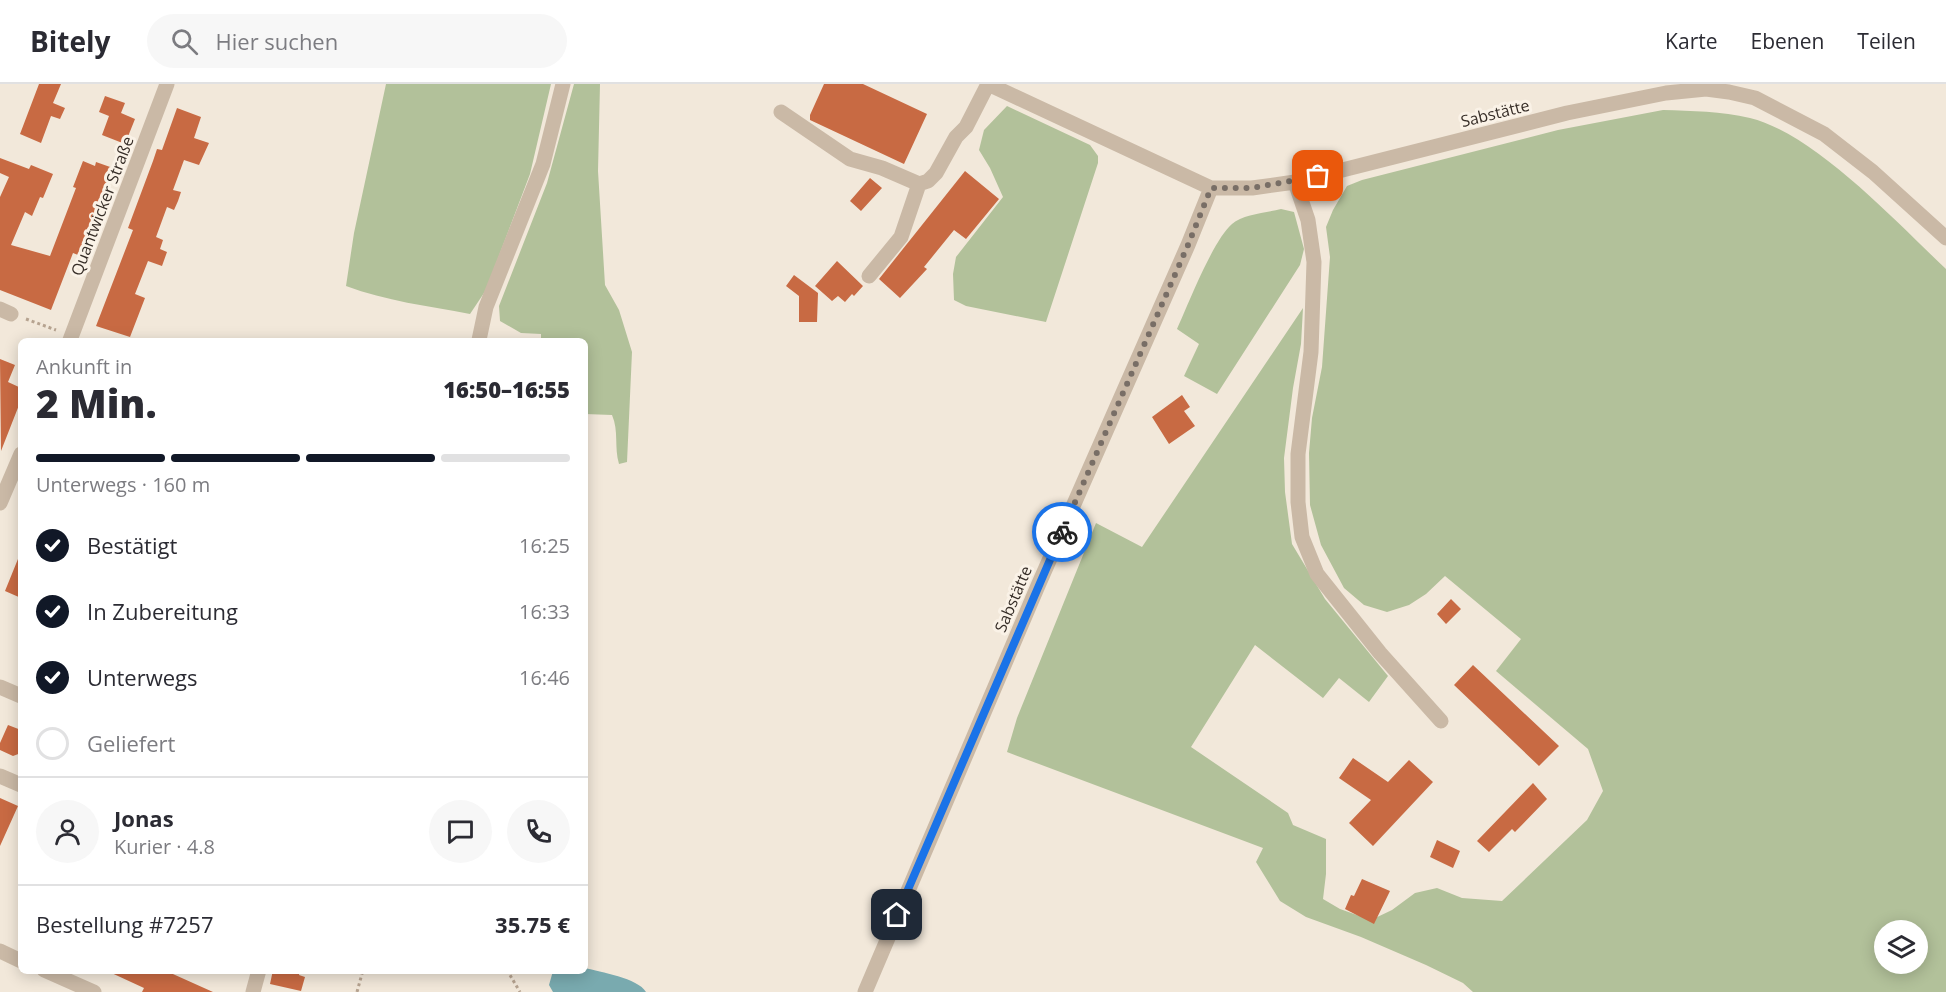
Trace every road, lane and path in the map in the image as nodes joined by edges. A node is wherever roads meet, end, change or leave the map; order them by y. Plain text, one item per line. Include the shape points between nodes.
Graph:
1 (167, 84) edge
2 (563, 84) edge
3 (988, 84) edge
4 (781, 112) dead end
5 (1295, 182) junction
6 (919, 184) junction
7 (1211, 188) junction
8 (1946, 238) edge
9 (869, 276) dead end
10 (6, 312) edge
11 (71, 338) edge
12 (479, 338) edge
13 (18, 461) edge
14 (0, 503) edge
15 (0, 687) edge
16 (18, 695) edge
17 (1441, 721) dead end
18 (0, 776) edge
19 (18, 784) edge
20 (0, 951) edge
21 (18, 960) edge
22 (53, 974) edge
23 (258, 974) edge
24 (362, 974) edge
25 (509, 974) edge
26 (94, 992) edge
27 (253, 992) edge
28 (357, 992) edge
29 (520, 992) edge
30 (865, 992) edge

1 - 11 street, Quantwicker Straße
2 - 12 street via 543,164 486,308
3 - 6 street via 936,173
3 - 7 street, Sabstätte
4 - 6 street via 850,159
5 - 7 street, Sabstätte
5 - 8 street, Sabstätte via 1567,113 1706,89 1755,98 1824,134
5 - 17 street via 1308,220 1314,262 1311,352 1298,454 1302,537 1317,574
6 - 9 street via 901,237
7 - 30 street, Sabstätte
10 - 11 path
13 - 14 street
15 - 16 street
18 - 19 street
20 - 21 street
22 - 26 street
23 - 27 street
24 - 28 path
25 - 29 path

